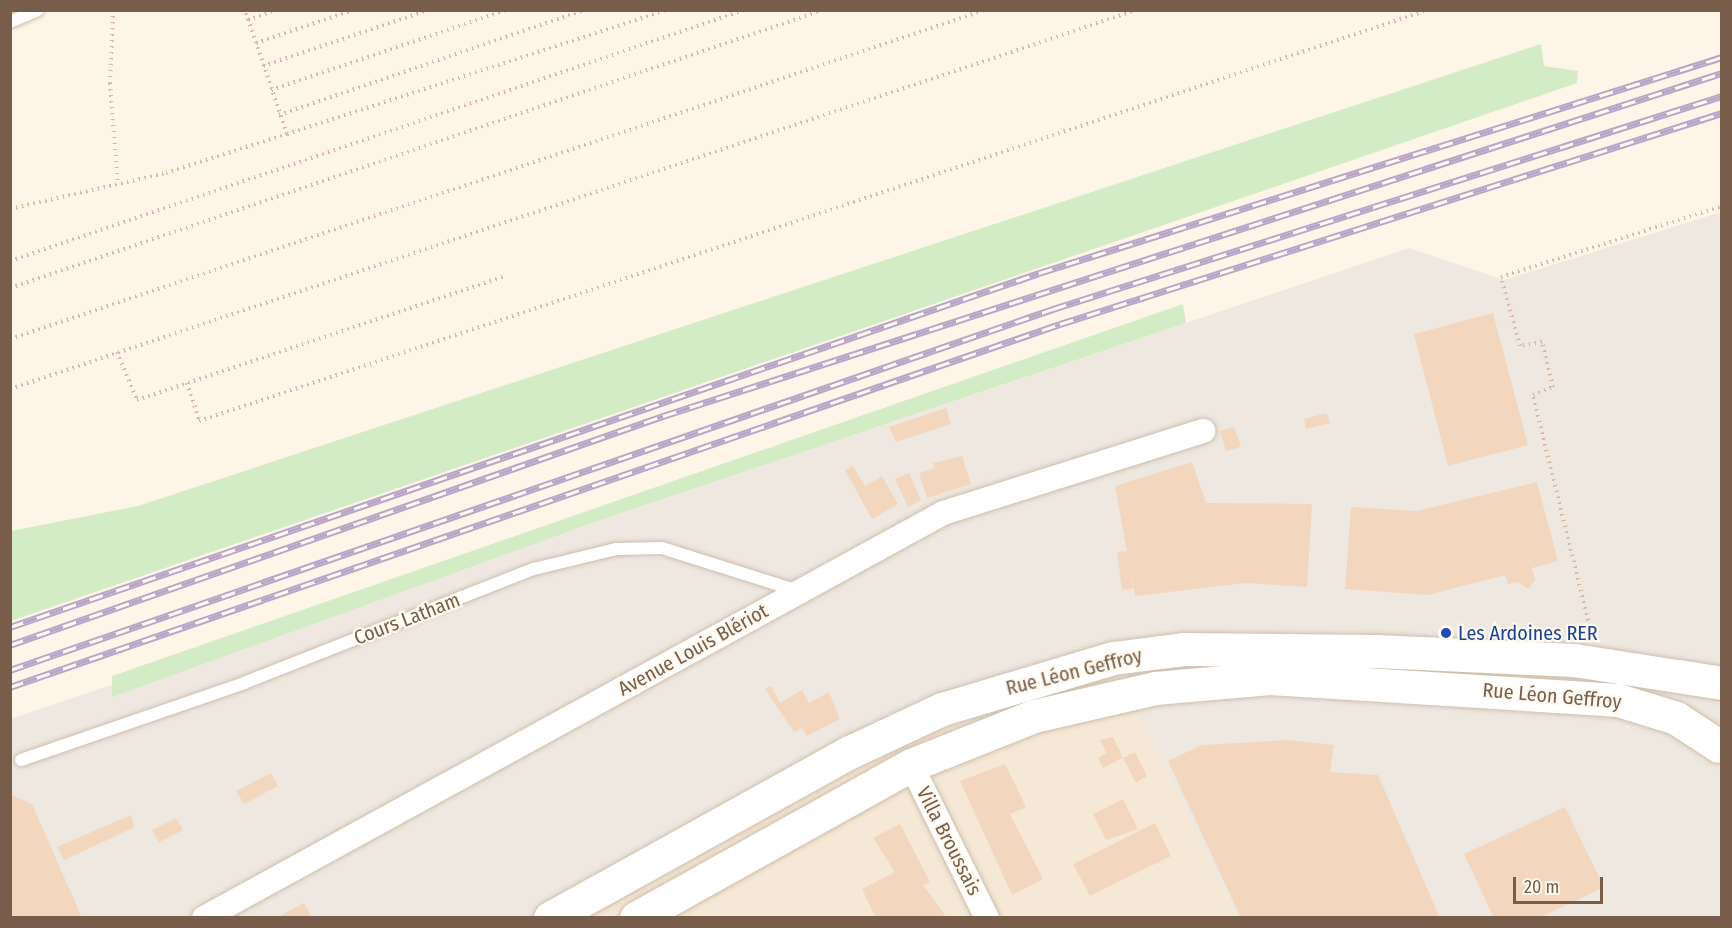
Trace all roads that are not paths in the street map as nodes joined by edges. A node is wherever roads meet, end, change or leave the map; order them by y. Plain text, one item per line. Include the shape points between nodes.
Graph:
1 (38, 10) edge
2 (10, 22) edge
3 (1203, 431) dead end
4 (799, 592) junction
5 (1722, 683) edge
6 (1721, 746) edge
7 (21, 760) dead end
8 (911, 765) junction
9 (204, 918) edge
10 (550, 918) edge
11 (636, 918) edge
12 (987, 918) edge

1 - 2 lane
3 - 4 street, Avenue Louis Blériot via 943,513
4 - 7 lane, Cours Latham via 662,548 616,549 534,569 244,683
4 - 9 street, Avenue Louis Blériot
5 - 10 street, Rue Léon Geffroy via 1599,662 1321,649 1185,649 1113,658 942,709 850,752
6 - 8 street, Rue Léon Geffroy via 1676,718 1618,700 1270,678 1155,688 1100,699 1034,716
8 - 11 street, Rue Léon Geffroy
8 - 12 street, Villa Broussais

